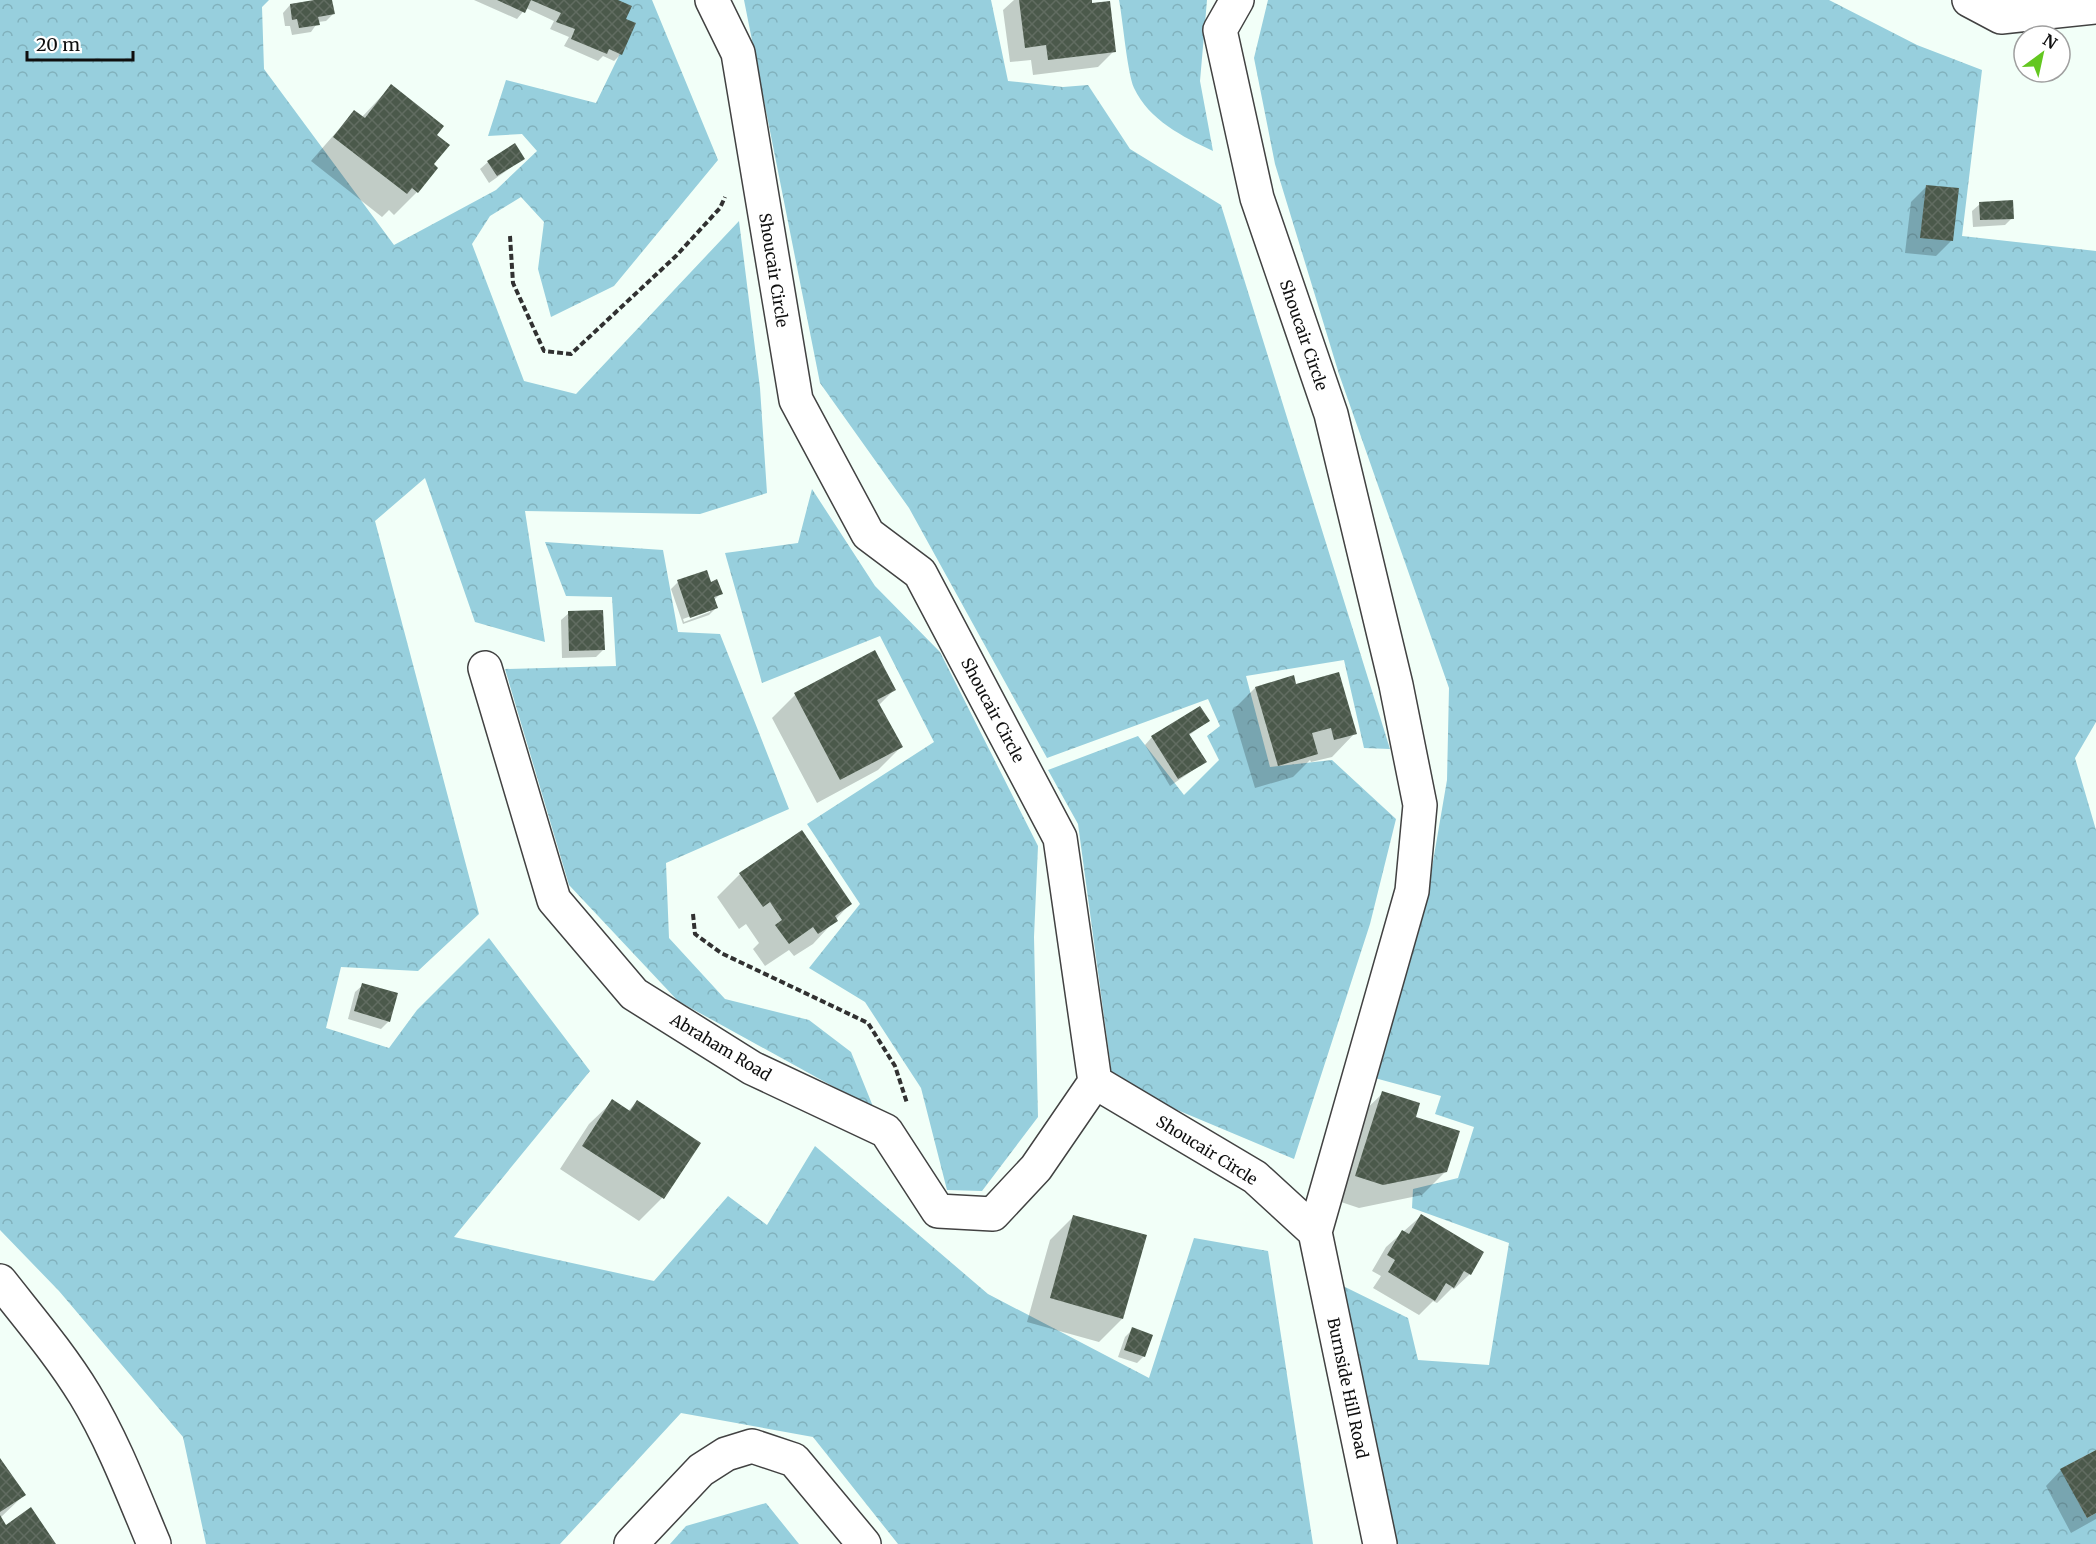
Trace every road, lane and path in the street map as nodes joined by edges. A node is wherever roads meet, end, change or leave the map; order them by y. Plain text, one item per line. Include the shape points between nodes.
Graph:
1 (712, 0) edge
2 (1237, 0) edge
3 (1969, 0) edge
4 (2096, 7) edge
5 (729, 187) dead end
6 (510, 236) dead end
7 (485, 668) dead end
8 (693, 914) dead end
9 (1095, 1082) junction
10 (907, 1105) dead end
11 (1315, 1232) junction
12 (0, 1281) edge
13 (154, 1544) edge
14 (631, 1544) edge
15 (864, 1544) edge
16 (1380, 1544) edge

1 - 9 street, Shoucair Circle via 738,53 796,400 868,534 920,573 1060,838
2 - 11 street, Shoucair Circle via 1220,30 1253,184 1331,414 1396,685 1420,805 1412,891
3 - 4 street via 2001,17
5 - 6 path via 720,208 676,256 571,354 544,351 513,283
7 - 9 street, Abraham Road via 554,900 634,994 752,1068 886,1131 938,1211 993,1214 1036,1168
8 - 10 path via 695,934 721,953 868,1023 895,1066
9 - 11 street, Shoucair Circle via 1255,1177
11 - 16 street, Burnside Hill Road
12 - 13 street via 85,1396
14 - 15 street via 701,1470 726,1454 752,1446 794,1460

